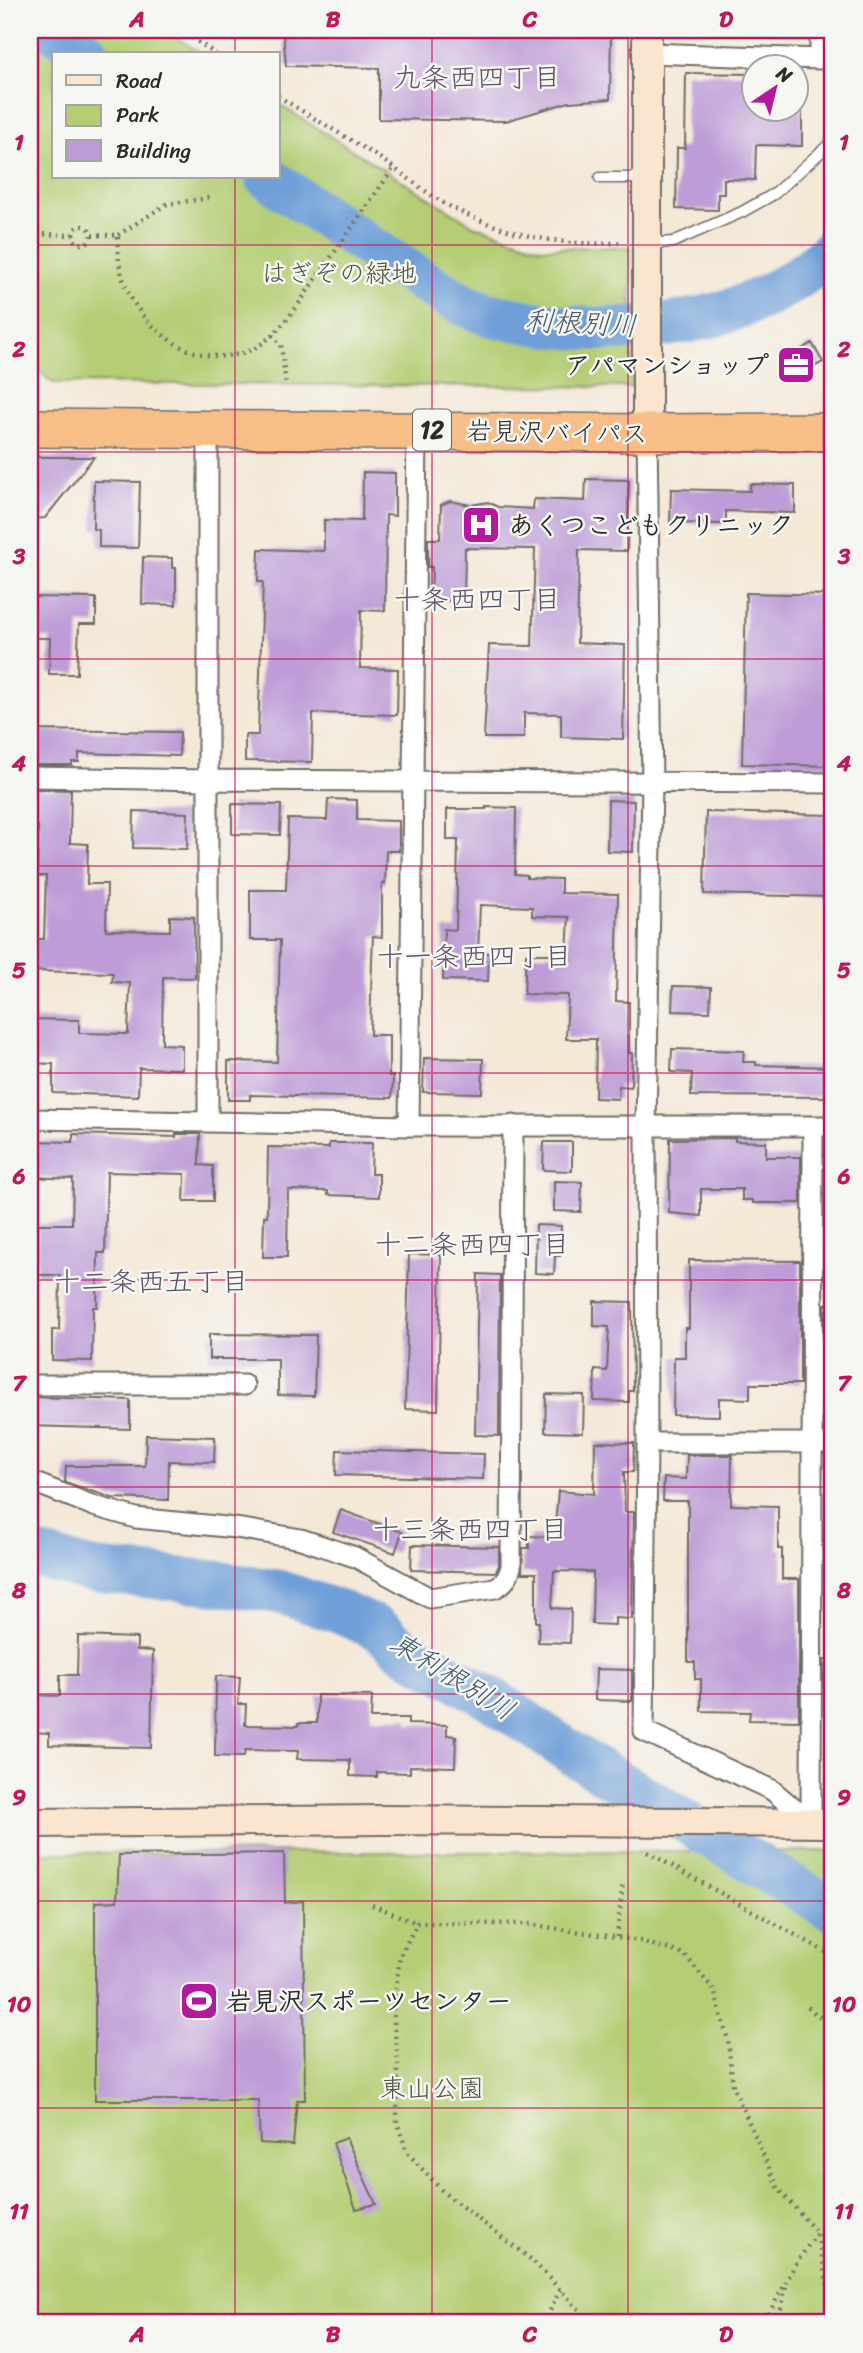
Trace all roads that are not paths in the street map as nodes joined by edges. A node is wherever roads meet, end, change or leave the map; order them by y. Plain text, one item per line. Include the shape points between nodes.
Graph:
1 (820, 30) edge
2 (647, 41) edge
3 (833, 141) edge
4 (600, 178) dead end
5 (647, 178) junction
6 (647, 245) junction
7 (30, 428) edge
8 (208, 429) junction
9 (417, 430) junction
10 (833, 432) edge
11 (646, 433) junction
12 (30, 777) edge
13 (208, 780) junction
14 (411, 780) junction
15 (652, 783) junction
16 (833, 783) edge
17 (30, 1119) edge
18 (208, 1122) junction
19 (513, 1125) junction
20 (409, 1126) junction
21 (823, 1126) edge
22 (646, 1127) junction
23 (30, 1385) edge
24 (244, 1385) dead end
25 (647, 1443) junction
26 (812, 1443) junction
27 (833, 1443) edge
28 (30, 1481) edge
29 (30, 1823) edge
30 (822, 1823) edge

1 - 2 street via 820,59
2 - 5 street
3 - 6 lane via 774,194 742,212 673,242
4 - 5 lane
5 - 6 street
6 - 11 street
7 - 8 highway, 岩見沢バイパス / 12
8 - 9 highway, 岩見沢バイパス / 12
8 - 13 street
9 - 11 highway, 岩見沢バイパス / 12
9 - 14 street
10 - 11 highway, 岩見沢バイパス / 12
11 - 15 street
12 - 13 street
13 - 14 street
13 - 18 street
14 - 15 street
14 - 20 street
15 - 16 street
15 - 22 street
17 - 18 street
18 - 20 street
19 - 20 street
19 - 22 street
19 - 28 street via 511,1567 502,1584 430,1598 355,1557 301,1539 136,1518
21 - 22 street
21 - 26 street
22 - 25 street
23 - 24 street
25 - 26 street
25 - 30 street via 644,1731 772,1790
26 - 27 street
26 - 30 street
29 - 30 street

